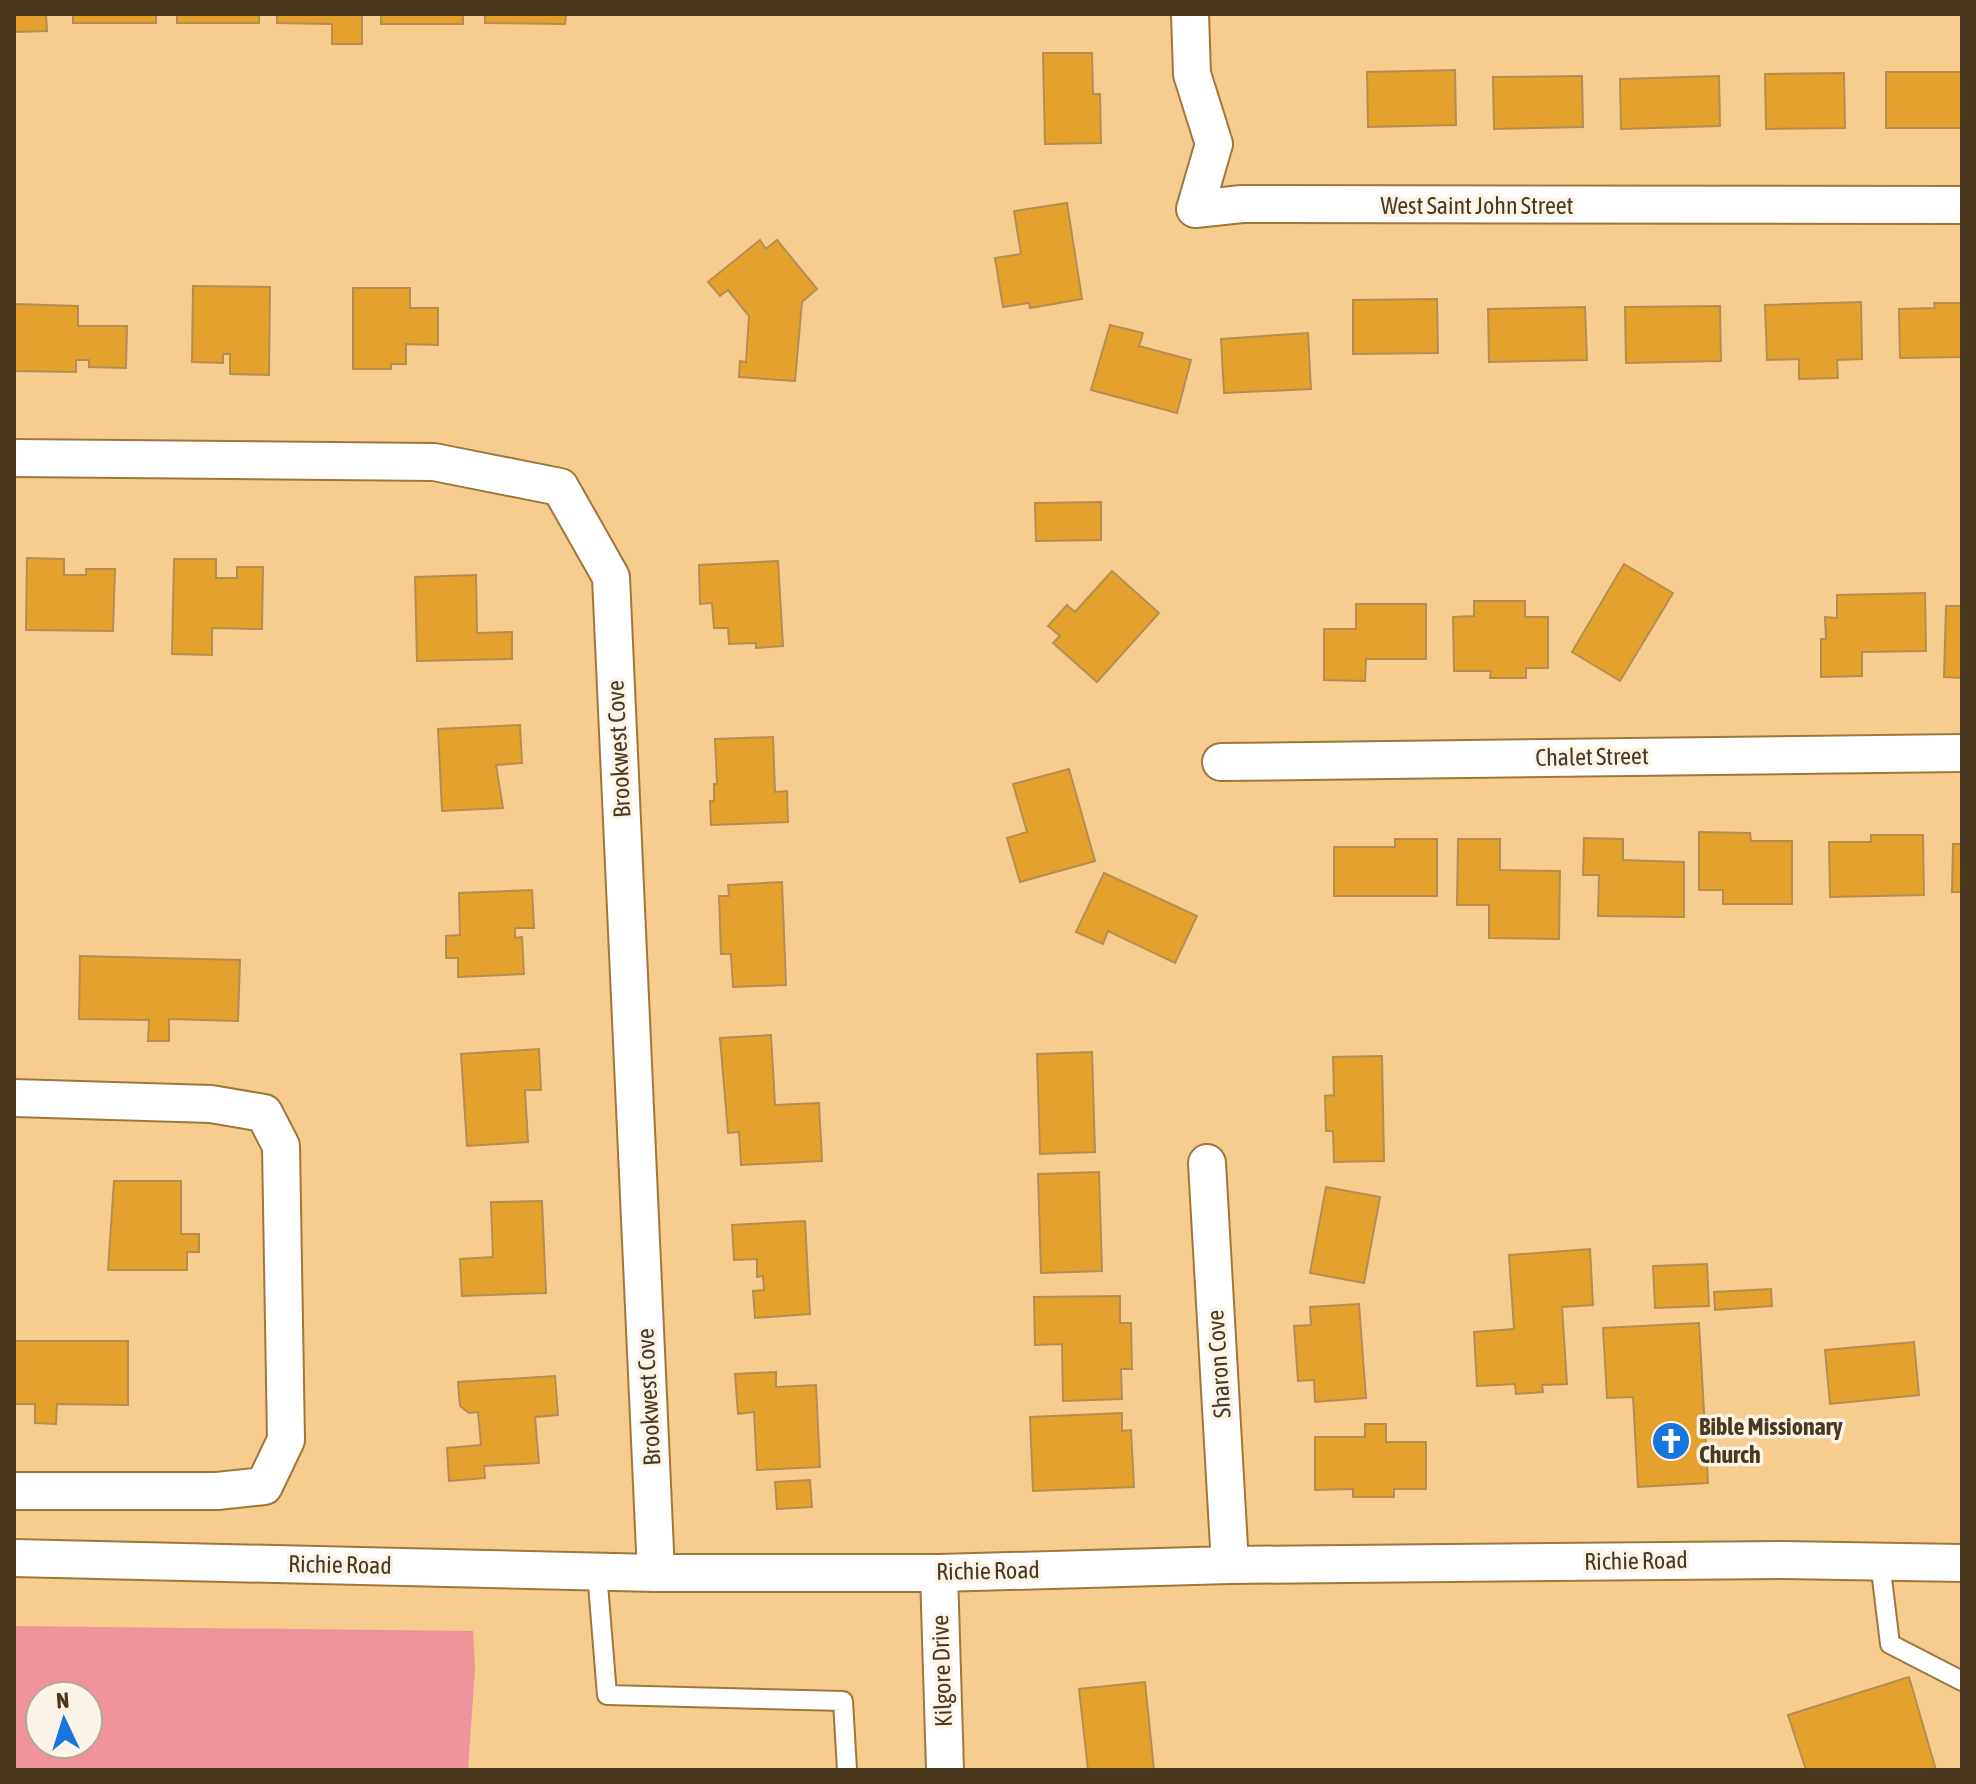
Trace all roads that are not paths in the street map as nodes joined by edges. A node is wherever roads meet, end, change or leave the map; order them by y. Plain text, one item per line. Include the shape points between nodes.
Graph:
1 (1190, 14) edge
2 (1962, 205) edge
3 (14, 458) edge
4 (1962, 753) edge
5 (1221, 762) dead end
6 (14, 1098) edge
7 (1207, 1163) dead end
8 (14, 1491) edge
9 (14, 1558) edge
10 (1880, 1562) junction
11 (1962, 1563) edge
12 (1230, 1565) junction
13 (597, 1572) junction
14 (656, 1573) junction
15 (939, 1573) junction
16 (1962, 1681) edge
17 (847, 1770) edge
18 (945, 1770) edge

1 - 2 street, West Saint John Street via 1192,74 1214,144 1195,209 1242,204
3 - 14 street, Brookwest Cove via 434,462 560,487 611,577
4 - 5 street, Chalet Street
6 - 8 street via 211,1104 264,1113 281,1146 286,1440 264,1486 217,1491
7 - 12 street, Sharon Cove
9 - 13 street, Richie Road
10 - 11 street, Richie Road
10 - 12 street, Richie Road
10 - 16 lane via 1890,1644
12 - 15 street, Richie Road
13 - 14 street, Richie Road
13 - 17 lane via 607,1695 843,1701
14 - 15 street, Richie Road
15 - 18 street, Kilgore Drive

